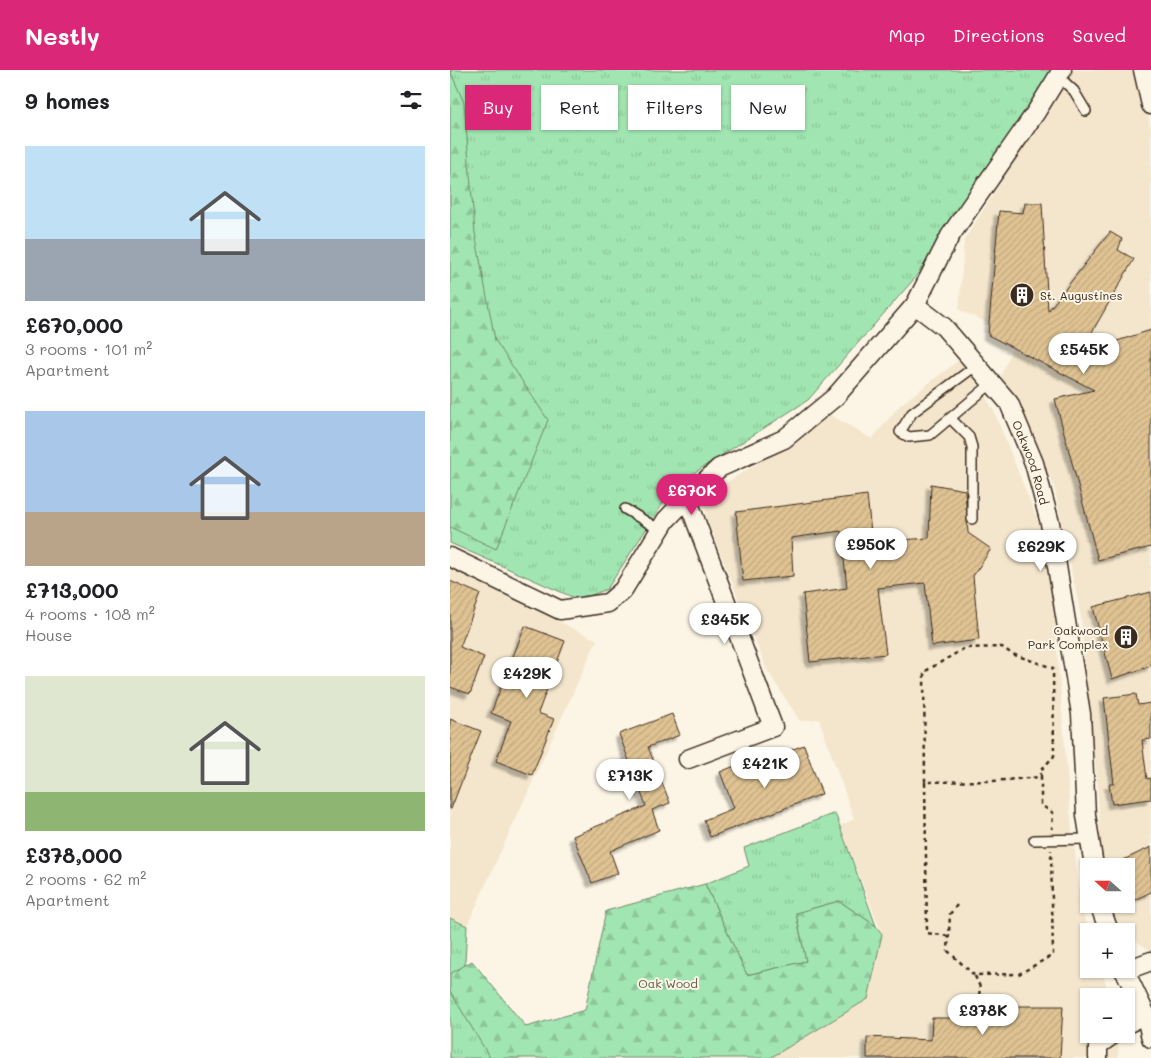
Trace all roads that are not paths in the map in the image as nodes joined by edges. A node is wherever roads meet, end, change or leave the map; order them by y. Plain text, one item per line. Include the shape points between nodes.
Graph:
1 (1142, 70) edge
2 (1060, 73) edge
3 (1151, 105) edge
4 (1086, 111) dead end
5 (915, 305) junction
6 (977, 365) junction
7 (992, 383) junction
8 (950, 418) junction
9 (687, 498) junction
10 (625, 509) dead end
11 (972, 519) dead end
12 (660, 530) junction
13 (450, 557) edge
14 (688, 758) dead end
15 (1034, 840) dead end
16 (1090, 840) junction
17 (1093, 858) edge
18 (1151, 961) edge
19 (1135, 966) edge
20 (1128, 978) edge
21 (1145, 1013) junction
22 (1135, 1019) edge
23 (1151, 1038) edge
24 (1101, 1043) edge
25 (1098, 1058) edge

1 - 3 street
2 - 4 lane
2 - 5 street via 950,236
5 - 6 street, Oakwood Road via 944,327
5 - 9 street via 835,397 784,439 719,468
6 - 7 street, Oakwood Road
6 - 8 lane via 912,413 900,432 909,437 930,435
7 - 8 lane
7 - 16 street, Oakwood Road via 1010,403 1034,463 1050,523 1081,714
8 - 11 lane via 969,437 972,447
9 - 12 street
9 - 14 street via 773,727
10 - 12 lane
12 - 13 street via 623,590 608,602 560,610
15 - 16 lane
16 - 17 street, Oakwood Road
18 - 19 street
20 - 21 street
21 - 22 street
21 - 23 street
24 - 25 street

